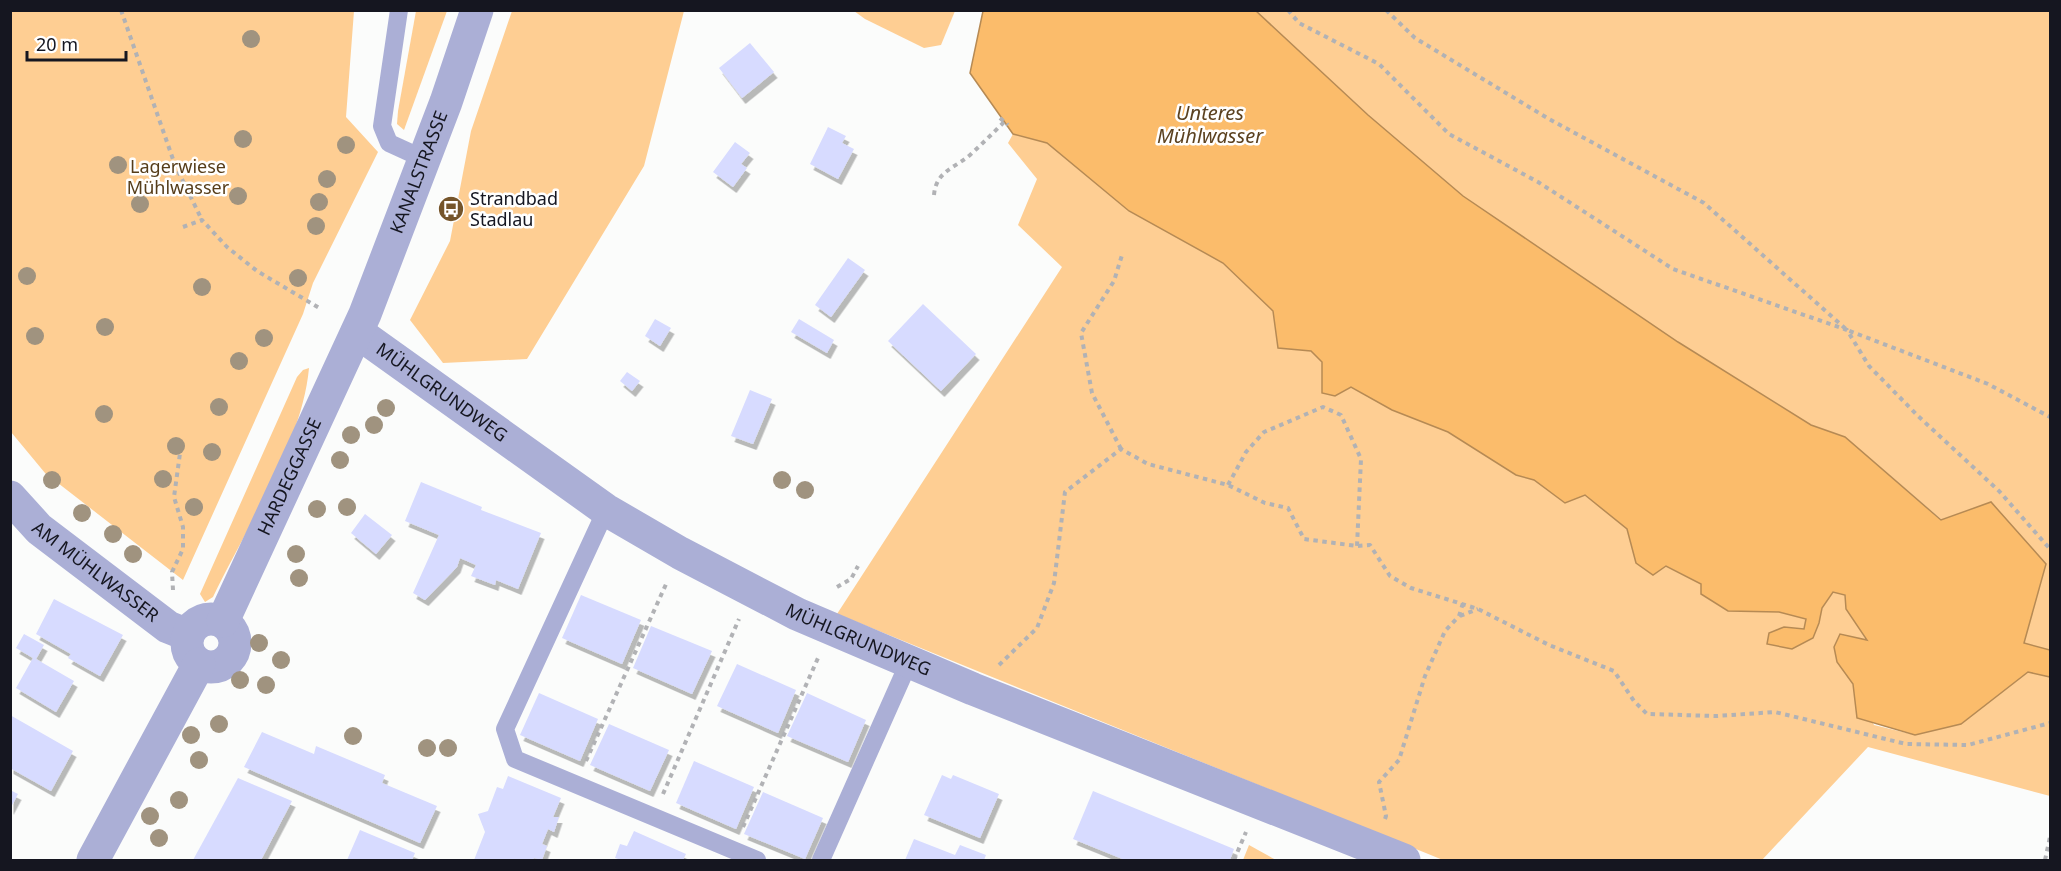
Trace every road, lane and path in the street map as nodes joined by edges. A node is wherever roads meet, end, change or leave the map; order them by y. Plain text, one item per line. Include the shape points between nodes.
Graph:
1 (121, 10) edge
2 (399, 10) edge
3 (477, 10) edge
4 (1288, 10) edge
5 (1386, 10) edge
6 (1004, 122) dead end
7 (424, 159) junction
8 (934, 195) dead end
9 (202, 220) junction
10 (183, 227) dead end
11 (1122, 255) dead end
12 (321, 309) dead end
13 (1847, 330) junction
14 (357, 332) junction
15 (2050, 417) edge
16 (181, 446) dead end
17 (1121, 449) junction
18 (1228, 485) junction
19 (10, 497) edge
20 (606, 510) junction
21 (1357, 546) junction
22 (2050, 549) edge
23 (858, 566) dead end
24 (671, 573) dead end
25 (837, 587) dead end
26 (174, 592) dead end
27 (1463, 603) junction
28 (1478, 609) junction
29 (742, 612) dead end
30 (1459, 616) junction
31 (194, 650) junction
32 (822, 650) dead end
33 (909, 662) junction
34 (973, 689) junction
35 (2050, 723) edge
36 (576, 784) junction
37 (653, 817) junction
38 (1247, 828) dead end
39 (2050, 837) edge
40 (1372, 848) junction
41 (732, 850) junction
42 (93, 861) edge
43 (757, 861) edge
44 (821, 861) edge
45 (1234, 861) edge
46 (1404, 861) edge
47 (2045, 861) edge

1 - 9 path via 175,165
2 - 7 lane via 382,126 389,143
3 - 7 street, KANALSTRASSE
4 - 13 path via 1299,23 1378,64 1449,134 1538,182 1673,269
5 - 13 path via 1415,38 1540,113 1704,202
6 - 8 path via 968,157 951,167 938,182
7 - 14 street, KANALSTRASSE
9 - 10 path
9 - 12 path via 257,271
11 - 17 path via 1114,281 1081,333 1092,393
13 - 15 path via 1988,384
13 - 22 path via 1869,366 1999,491
14 - 20 street, MÜHLGRUNDWEG
14 - 31 street, HARDEGGASSE via 223,621 215,618 198,622
16 - 26 path via 174,497 183,527 183,549 172,572
17 - 18 path via 1148,464
17 - 34 path via 1065,492 1054,583 1037,628
18 - 21 path via 1265,503 1288,508 1304,538
18 - 21 path via 1246,452 1264,432 1323,407 1341,415 1361,459
19 - 31 street, AM MÜHLWASSER via 39,529
20 - 33 street, MÜHLGRUNDWEG via 680,554 797,614
20 - 36 lane via 505,729 515,759
21 - 27 path via 1370,545 1390,576 1411,588
23 - 25 path via 851,579
24 - 36 path
27 - 28 path
27 - 30 path
28 - 30 path
28 - 35 path via 1614,671 1647,714 1717,716 1775,712 1916,744 1968,745
29 - 37 path
30 - 40 path via 1445,631 1425,676 1399,760 1379,782 1386,816
31 - 42 street
32 - 41 path
33 - 34 street, MÜHLGRUNDWEG
33 - 44 lane
34 - 40 street, MÜHLGRUNDWEG
36 - 37 lane
37 - 41 lane
38 - 45 path
39 - 47 path
40 - 46 street, MÜHLGRUNDWEG
41 - 43 lane

